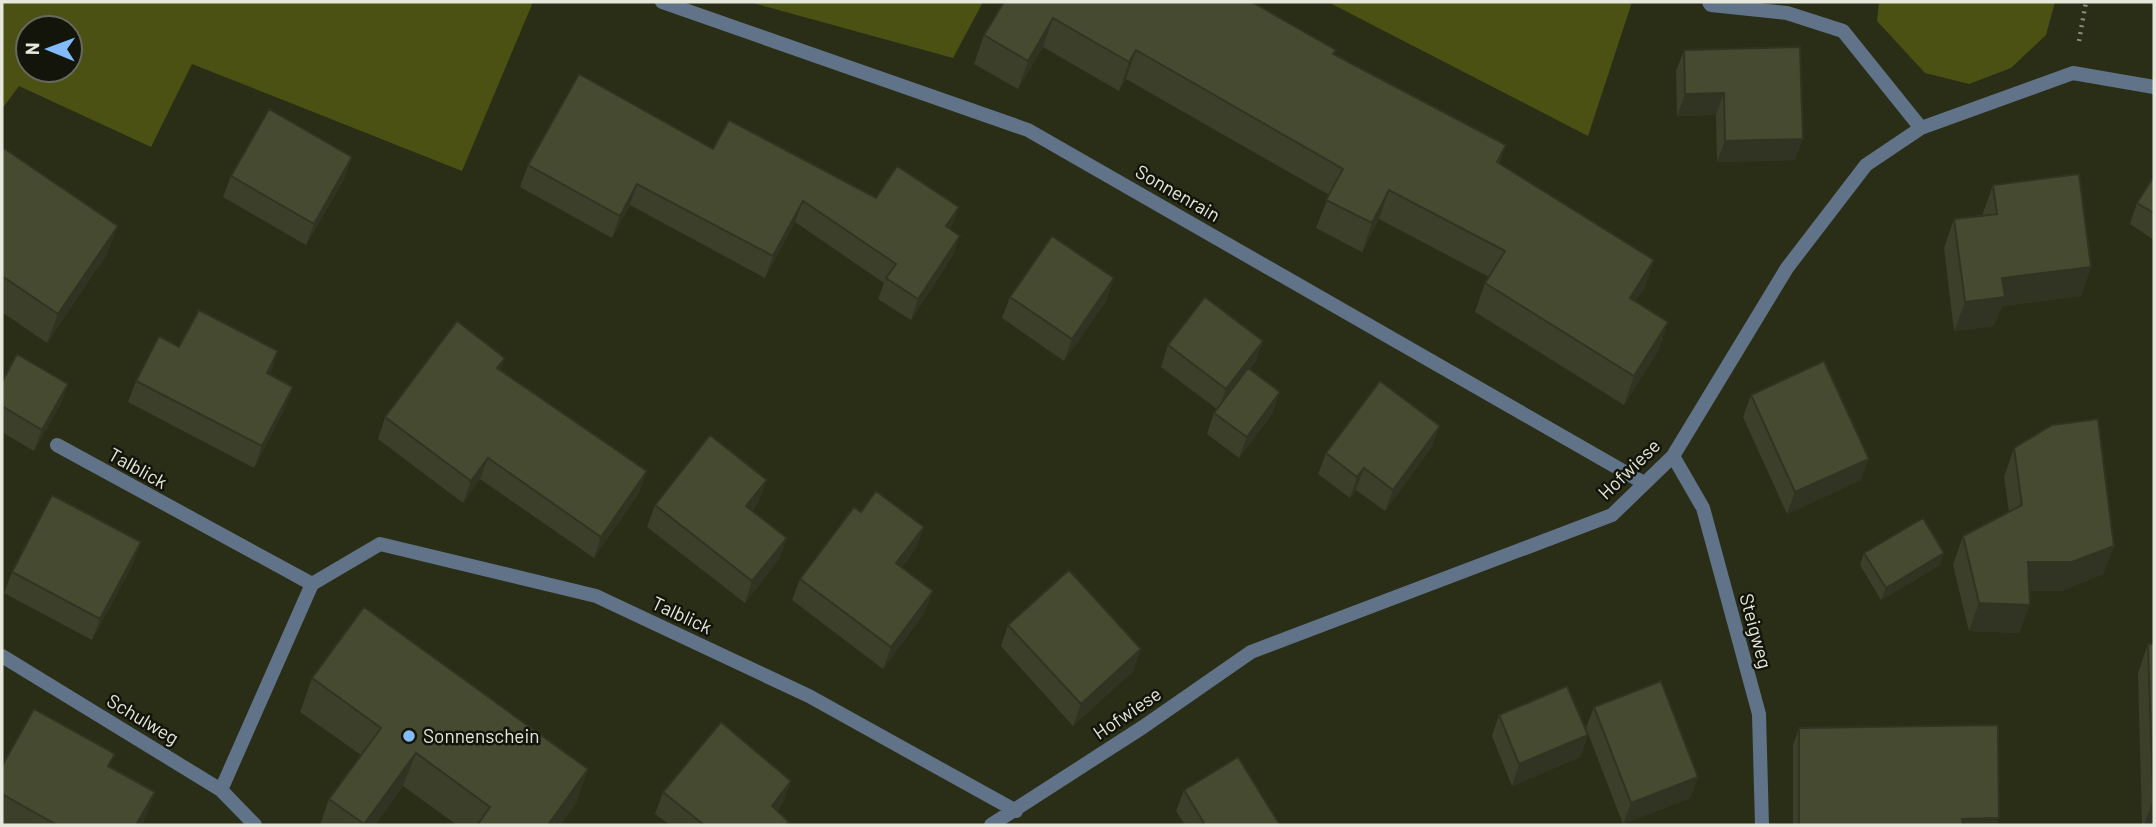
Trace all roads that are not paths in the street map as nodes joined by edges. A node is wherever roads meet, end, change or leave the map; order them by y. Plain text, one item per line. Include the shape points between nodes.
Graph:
1 (662, 2) edge
2 (1709, 2) edge
3 (2154, 87) edge
4 (1921, 128) junction
5 (57, 445) dead end
6 (1673, 456) junction
7 (1644, 483) junction
8 (312, 584) junction
9 (2, 656) edge
10 (221, 790) junction
11 (1016, 811) junction
12 (255, 825) edge
13 (991, 825) edge
14 (1762, 825) edge

1 - 7 street, Sonnenrain via 1028,130
2 - 4 street via 1787,13 1843,31
3 - 4 street, Hofwiese via 2073,73
4 - 6 street, Hofwiese via 1866,165 1787,268
5 - 8 street, Talblick
6 - 7 street, Hofwiese
6 - 14 street, Steigweg via 1703,508 1759,715
7 - 11 street, Hofwiese via 1612,515 1251,652
8 - 10 street
8 - 11 street, Talblick via 380,544 596,596 808,696
9 - 10 street, Schulweg
10 - 12 street, Schulweg
11 - 13 street, Hofwiese

